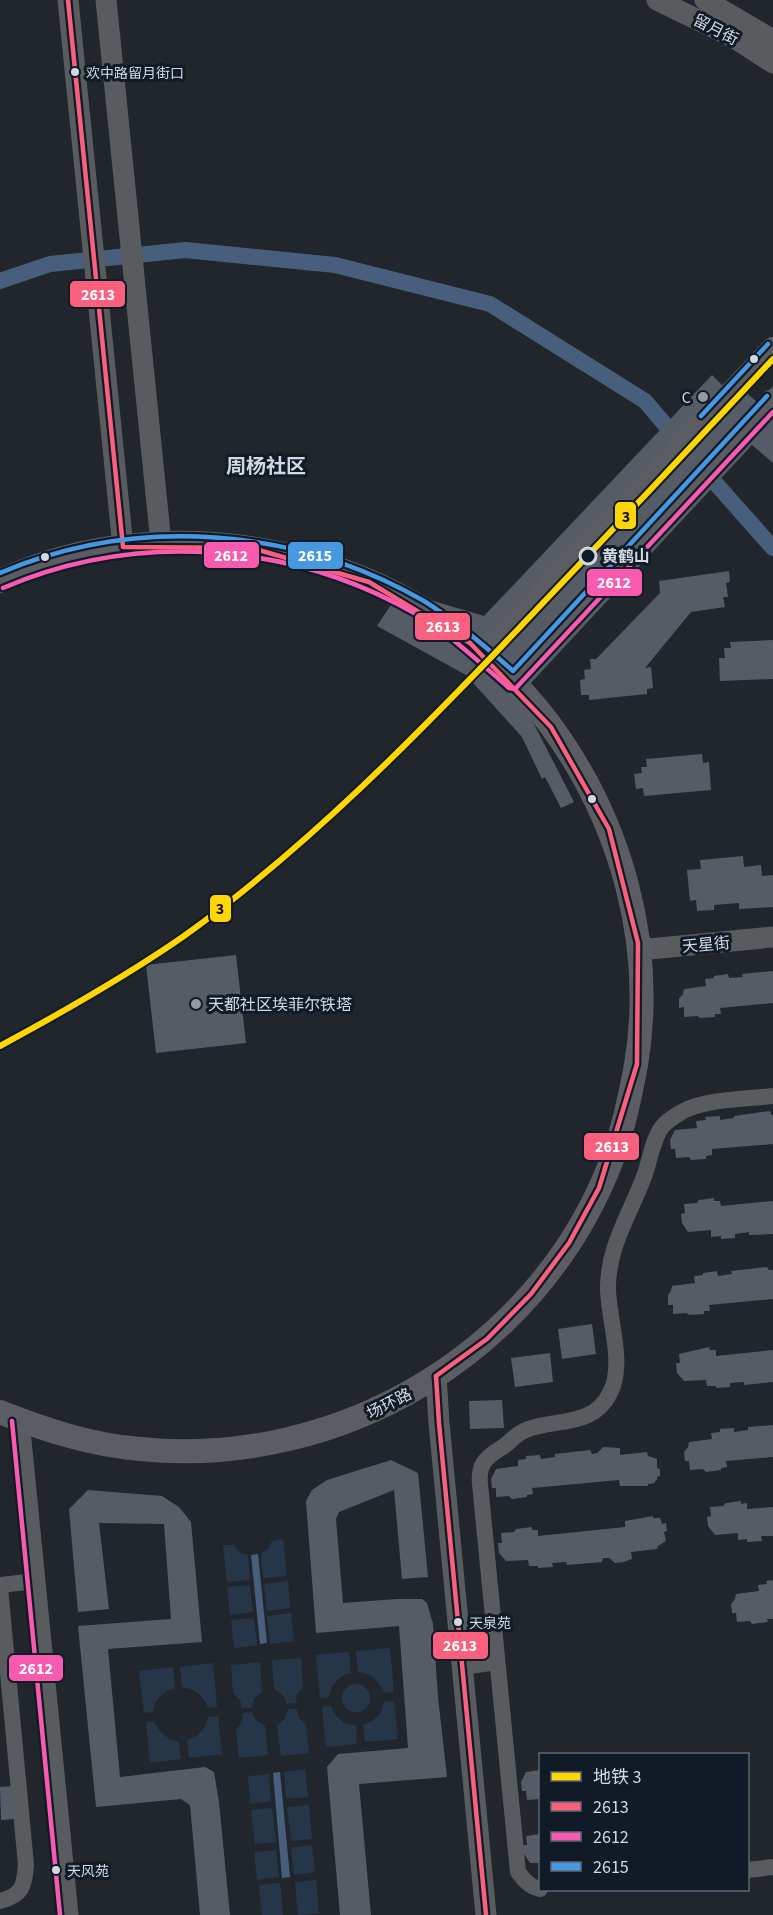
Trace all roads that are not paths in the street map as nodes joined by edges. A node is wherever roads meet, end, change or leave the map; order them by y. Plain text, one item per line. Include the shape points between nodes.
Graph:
1 (68, 0) edge
2 (106, 0) edge
3 (657, 0) edge
4 (705, 0) edge
5 (773, 40) edge
6 (773, 63) edge
7 (773, 349) edge
8 (773, 401) edge
9 (161, 543) junction
10 (123, 547) junction
11 (0, 581) edge
12 (485, 655) junction
13 (513, 682) junction
14 (773, 937) edge
15 (639, 950) junction
16 (773, 1096) edge
17 (436, 1376) junction
18 (10, 1416) edge
19 (35, 1581) junction
20 (0, 1586) edge
21 (497, 1662) junction
22 (463, 1667) junction
23 (8, 1762) edge
24 (773, 1867) edge
25 (749, 1870) edge
26 (539, 1889) edge
27 (0, 1901) edge
28 (68, 1915) edge
29 (486, 1915) edge

1 - 10 street
2 - 9 street
3 - 6 street, 留月街 via 733,37
4 - 5 street, 留月街
7 - 12 main road
8 - 13 main road
9 - 10 main road, 场环路
9 - 12 main road, 场环路 via 252,547 345,571 423,609
10 - 11 main road, 场环路 via 48,563
12 - 13 main road, 场环路
13 - 15 main road, 场环路 via 568,750 596,798 629,891
14 - 15 street, 天星街
15 - 17 main road, 场环路 via 640,1040 630,1101 611,1162 589,1210 557,1262 528,1298 489,1337
16 - 21 street via 698,1104 661,1129 617,1237 609,1269 617,1365 610,1393 602,1405 576,1420 515,1435 482,1463 479,1474
17 - 18 main road, 场环路 via 405,1396 355,1419 301,1436 226,1450 121,1447
17 - 22 street
18 - 19 street
19 - 20 street
19 - 28 street
20 - 23 street
21 - 22 street
21 - 26 street via 518,1872
22 - 29 street
23 - 27 street via 26,1864 24,1885 14,1897
24 - 25 street

